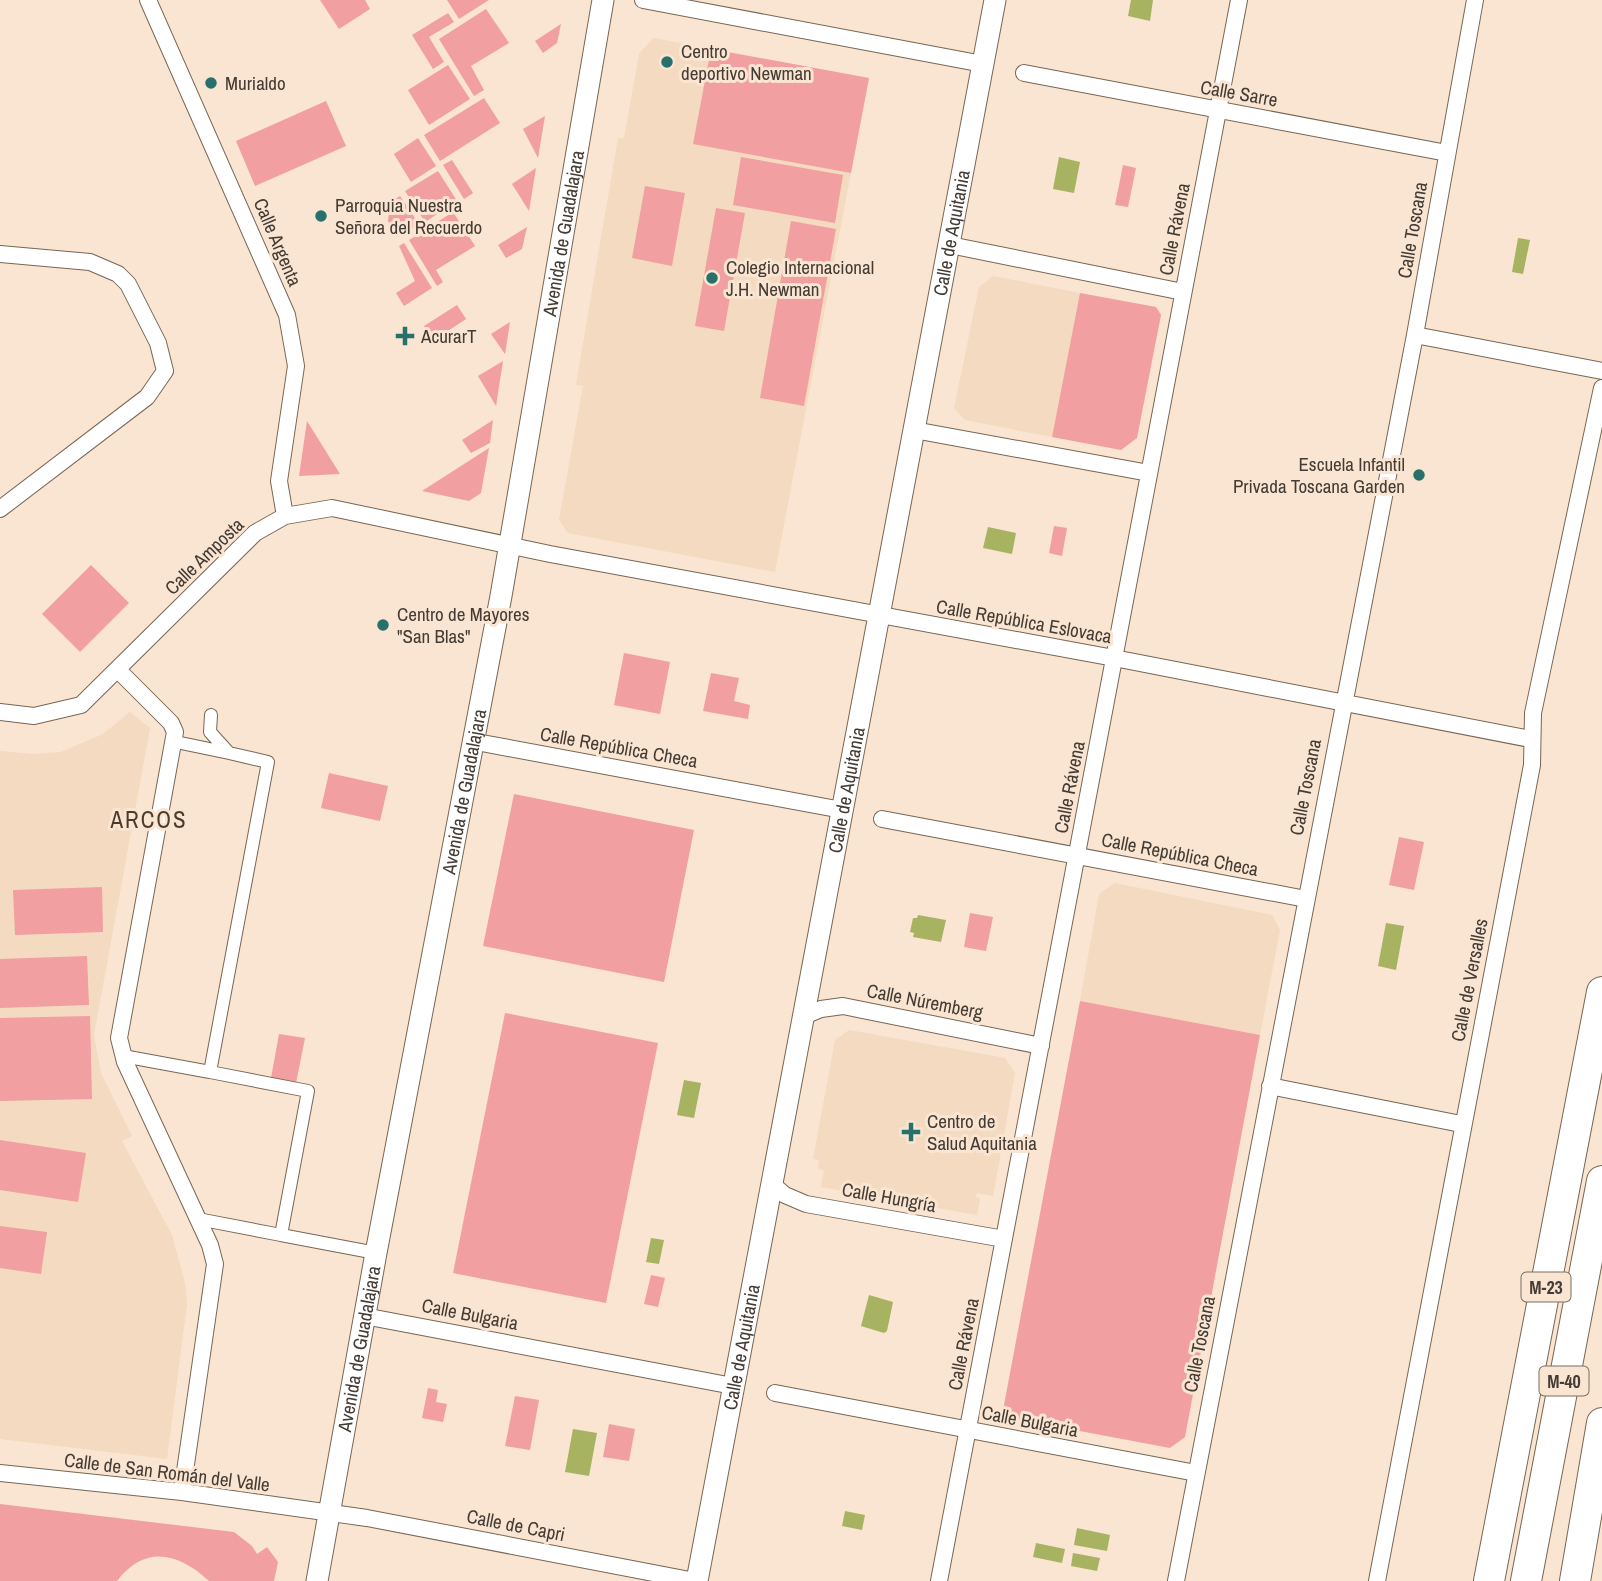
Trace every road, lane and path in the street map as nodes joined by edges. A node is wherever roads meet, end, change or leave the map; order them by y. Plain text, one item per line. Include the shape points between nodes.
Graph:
1 (148, 0) edge
2 (603, 0) edge
3 (643, 0) edge
4 (995, 0) edge
5 (1240, 0) edge
6 (1475, 0) edge
7 (983, 64) junction
8 (1024, 73) dead end
9 (1219, 110) junction
10 (1447, 153) junction
11 (950, 245) junction
12 (0, 254) edge
13 (1183, 292) junction
14 (1415, 335) junction
15 (1602, 371) edge
16 (1602, 388) edge
17 (914, 430) junction
18 (1149, 473) junction
19 (0, 509) edge
20 (285, 516) junction
21 (509, 546) junction
22 (878, 616) junction
23 (1114, 658) junction
24 (118, 670) junction
25 (1342, 704) junction
26 (0, 712) edge
27 (211, 715) dead end
28 (1531, 739) junction
29 (471, 741) junction
30 (176, 742) junction
31 (229, 754) junction
32 (842, 810) junction
33 (882, 819) dead end
34 (1077, 857) junction
35 (1306, 899) junction
36 (1602, 992) edge
37 (802, 1017) junction
38 (1041, 1046) junction
39 (123, 1056) junction
40 (211, 1072) junction
41 (1270, 1086) junction
42 (1461, 1124) junction
43 (1602, 1181) edge
44 (772, 1184) junction
45 (198, 1219) junction
46 (281, 1235) junction
47 (1004, 1238) junction
48 (376, 1254) junction
49 (364, 1316) junction
50 (733, 1386) junction
51 (775, 1393) dead end
52 (1602, 1423) edge
53 (968, 1431) junction
54 (0, 1473) edge
55 (1196, 1473) junction
56 (182, 1492) junction
57 (329, 1513) junction
58 (317, 1581) edge
59 (696, 1581) edge
60 (939, 1581) edge
61 (1176, 1581) edge
62 (1377, 1581) edge
63 (1489, 1581) edge
64 (1526, 1581) edge
65 (1575, 1581) edge

1 - 20 street, Calle Argenta via 287,316 296,366 279,481
2 - 21 street, Avenida de Guadalajara
3 - 7 street
4 - 7 street, Calle de Aquitania
5 - 9 street, Calle Rávena
6 - 10 street, Calle Toscana
7 - 11 street, Calle de Aquitania
8 - 9 street, Calle Sarre
9 - 10 street, Calle Sarre
9 - 13 street, Calle Rávena
10 - 14 street, Calle Toscana
11 - 13 street
11 - 17 street, Calle de Aquitania
12 - 19 street via 90,262 118,274 128,284 158,343 165,370 147,397
13 - 18 street, Calle Rávena
14 - 15 street
14 - 25 street, Calle Toscana
16 - 28 street, Calle de Versalles
17 - 18 street
17 - 22 street, Calle de Aquitania
18 - 23 street, Calle Rávena
20 - 21 street, Calle Amposta via 332,508
20 - 24 street, Calle Amposta via 255,533
21 - 22 street, Calle República Eslovaca
21 - 29 street, Avenida de Guadalajara
22 - 23 street, Calle República Eslovaca
22 - 32 street, Calle de Aquitania
23 - 25 street, Calle República Eslovaca
23 - 34 street, Calle Rávena
24 - 26 street, Calle Amposta via 81,705 34,716
24 - 30 street via 171,723
25 - 28 street, Calle República Eslovaca
25 - 35 street, Calle Toscana
27 - 31 street via 210,732
28 - 42 street, Calle de Versalles via 1532,765
29 - 32 street, Calle República Checa
29 - 48 street, Avenida de Guadalajara
30 - 31 street
30 - 39 street via 119,1038
31 - 40 street via 268,762
32 - 37 street, Calle de Aquitania
33 - 34 street, Calle República Checa
34 - 35 street, Calle República Checa
34 - 38 street, Calle Rávena
35 - 41 street, Calle Toscana
36 - 63 highway, M-23
37 - 38 street, Calle Núremberg via 843,1006
37 - 44 street, Calle de Aquitania
38 - 47 street, Calle Rávena
39 - 40 street
39 - 45 street
40 - 46 street via 308,1091
41 - 42 street
41 - 55 street, Calle Toscana
42 - 62 street, Calle de Versalles
43 - 64 highway, M-40
44 - 47 street, Calle Hungría via 806,1204
44 - 50 street, Calle de Aquitania
45 - 46 street
45 - 56 street via 215,1265
46 - 48 street
47 - 53 street, Calle Rávena
48 - 49 street, Avenida de Guadalajara
49 - 50 street, Calle Bulgaria
49 - 57 street, Avenida de Guadalajara
50 - 59 street, Calle de Aquitania
51 - 53 street, Calle Bulgaria
52 - 65 highway
53 - 55 street, Calle Bulgaria
53 - 60 street, Calle Rávena
54 - 56 street, Calle de San Román del Valle
55 - 61 street, Calle Toscana
56 - 57 street, Calle de San Román del Valle
57 - 58 street, Avenida de Guadalajara
57 - 59 street, Calle de Capri

